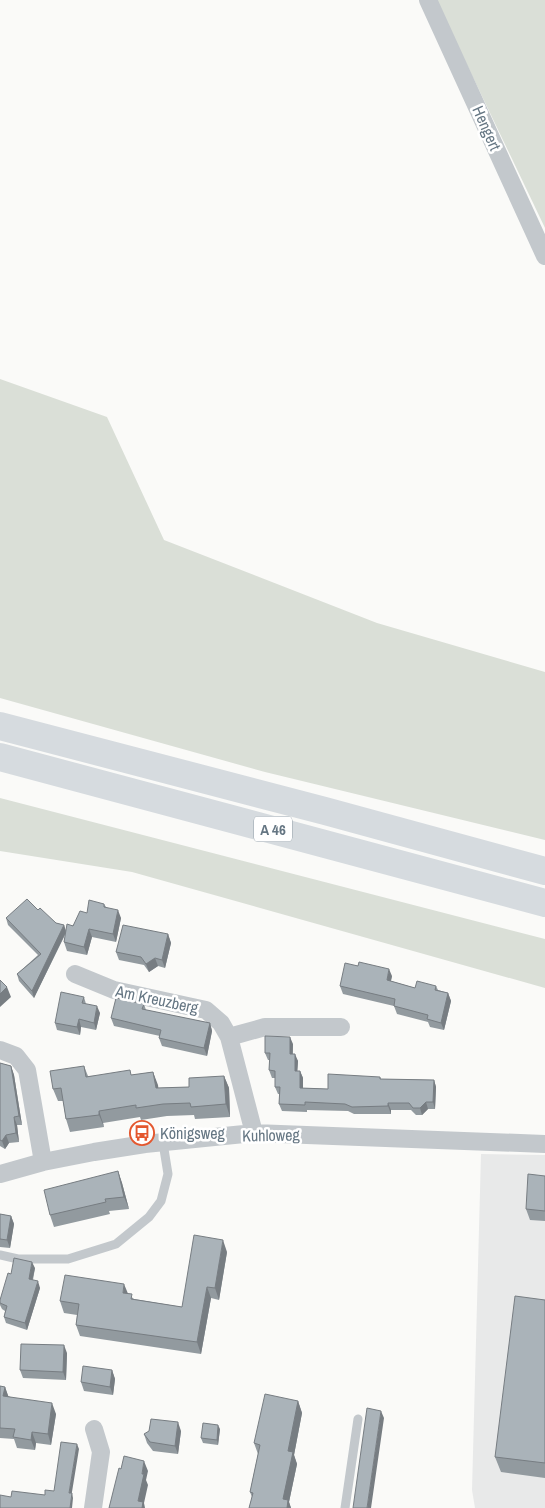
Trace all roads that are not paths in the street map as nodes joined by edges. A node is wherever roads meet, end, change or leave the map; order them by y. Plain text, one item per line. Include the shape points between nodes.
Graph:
1 (428, 0) edge
2 (545, 256) edge
3 (0, 726) edge
4 (0, 757) edge
5 (545, 870) edge
6 (545, 903) edge
7 (74, 974) dead end
8 (341, 1027) dead end
9 (229, 1037) junction
10 (0, 1050) edge
11 (254, 1133) junction
12 (162, 1143) junction
13 (545, 1144) edge
14 (43, 1162) junction
15 (0, 1174) edge
16 (0, 1256) edge
17 (358, 1419) dead end
18 (94, 1429) dead end
19 (93, 1508) edge
20 (346, 1508) edge

1 - 2 street, Hengert
3 - 5 highway, A 46
4 - 6 highway, A 46
7 - 9 street, Am Kreuzberg via 114,990 206,1010 221,1023
8 - 9 street via 265,1028
9 - 11 street, Am Kreuzberg
10 - 14 street via 16,1056 28,1070
11 - 12 street, Kuhloweg
11 - 13 street, Kuhloweg
12 - 14 street, Kuhloweg
12 - 16 lane via 168,1174 161,1201 150,1218 116,1244 68,1259
14 - 15 street, Kuhloweg
17 - 20 lane
18 - 19 street via 101,1452

